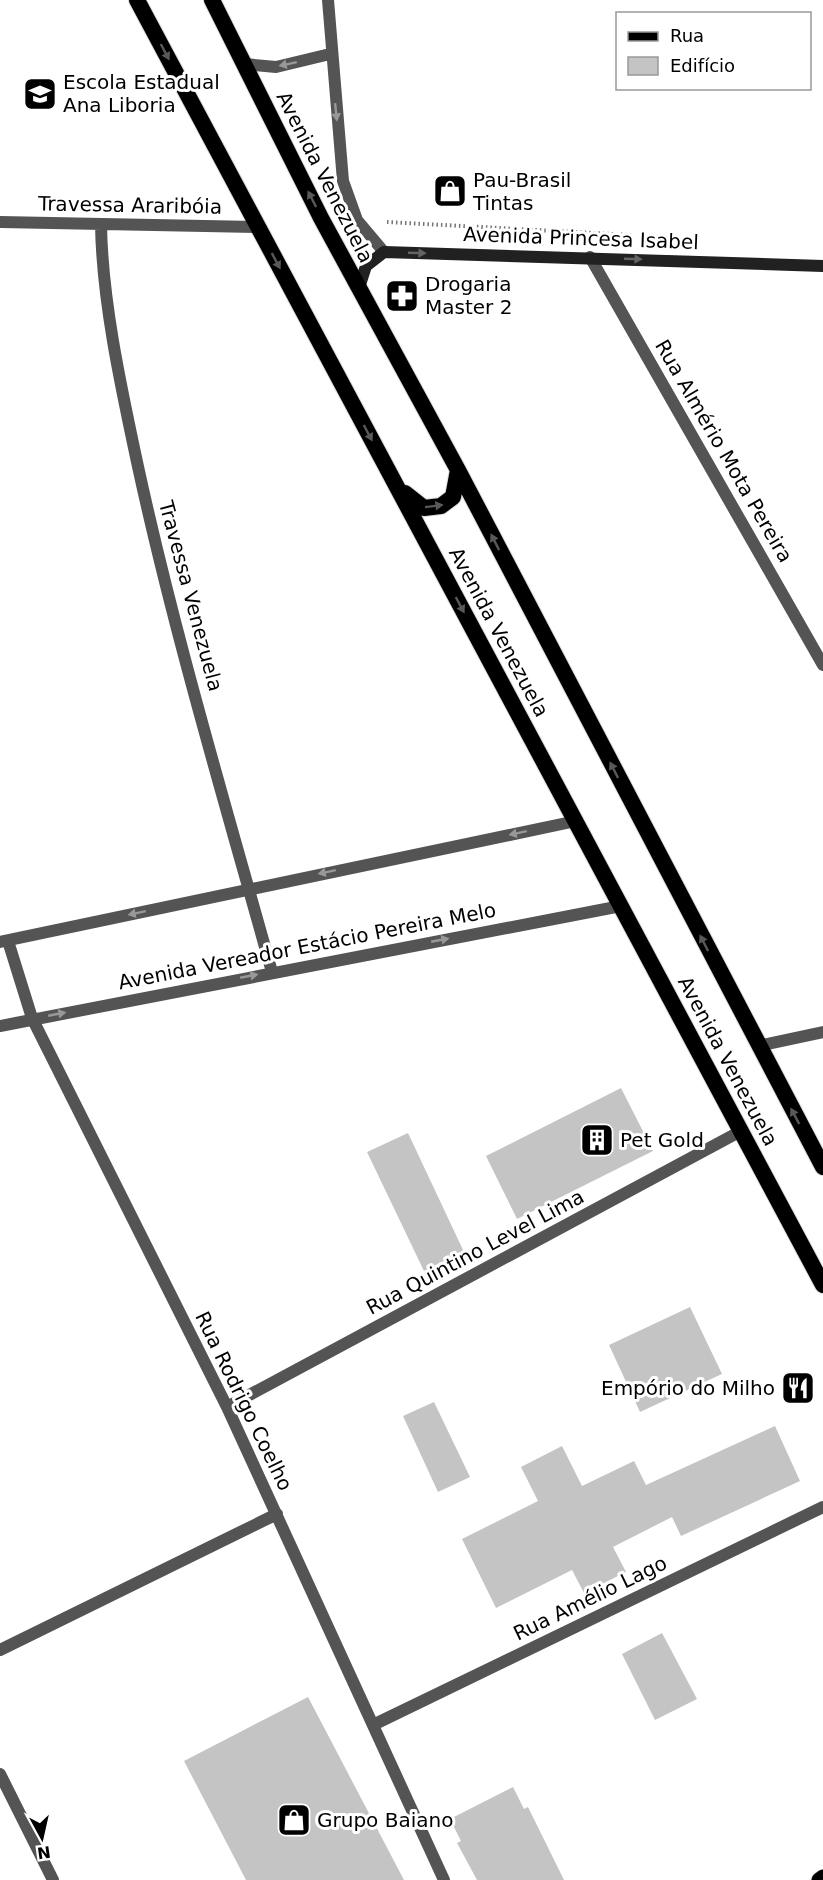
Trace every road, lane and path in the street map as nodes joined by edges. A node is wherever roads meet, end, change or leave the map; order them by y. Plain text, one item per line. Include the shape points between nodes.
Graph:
1 (137, 0) edge
2 (212, 0) edge
3 (328, 0) edge
4 (330, 54) junction
5 (244, 64) junction
6 (357, 220) junction
7 (0, 222) edge
8 (100, 224) junction
9 (258, 227) junction
10 (634, 236) dead end
11 (384, 252) junction
12 (590, 257) junction
13 (823, 266) edge
14 (359, 288) junction
15 (458, 470) junction
16 (394, 481) junction
17 (823, 665) edge
18 (576, 821) junction
19 (249, 888) junction
20 (621, 906) junction
21 (4, 941) edge
22 (272, 972) junction
23 (32, 1018) junction
24 (0, 1026) edge
25 (823, 1032) edge
26 (758, 1046) junction
27 (741, 1131) junction
28 (823, 1167) edge
29 (823, 1285) edge
30 (227, 1407) junction
31 (823, 1507) edge
32 (277, 1514) junction
33 (0, 1650) edge
34 (375, 1724) junction
35 (0, 1774) edge
36 (823, 1877) edge
37 (53, 1880) edge
38 (444, 1880) edge
39 (819, 1880) edge

1 -> 9 highway, Avenida Venezuela
2 - 5 highway, Avenida Venezuela
3 - 4 street
4 -> 5 street via 276,67
4 -> 6 street via 343,181
14 -> 5 highway, Avenida Venezuela
6 - 10 path
6 - 11 street
7 - 8 street, Travessa Araribóia
8 - 9 street, Travessa Araribóia
8 - 19 street, Travessa Venezuela via 101,257 126,405 153,533
9 -> 16 highway, Avenida Venezuela
11 -> 12 main road, Avenida Princesa Isabel
11 - 14 main road via 366,266
12 -> 13 main road, Avenida Princesa Isabel
12 - 17 street, Rua Almério Mota Pereira
14 - 15 highway, Avenida Venezuela
16 -> 15 highway via 419,506 441,506 453,497
26 -> 15 highway, Avenida Venezuela
16 -> 18 highway, Avenida Venezuela
18 -> 19 street
18 - 20 highway, Avenida Venezuela
19 -> 21 street
19 - 22 street, Travessa Venezuela
22 -> 20 street, Avenida Vereador Estácio Pereira Melo
20 - 27 highway, Avenida Venezuela
21 - 23 street, Rua Rodrigo Coelho
23 -> 22 street, Avenida Vereador Estácio Pereira Melo
23 - 24 street, Avenida Vereador Estácio Pereira Melo
23 - 30 street, Rua Rodrigo Coelho
25 - 26 street
28 -> 26 highway, Avenida Venezuela
27 - 29 highway, Avenida Venezuela
27 - 30 street, Rua Quintino Level Lima
30 - 32 street, Rua Rodrigo Coelho
31 - 34 street, Rua Amélio Lago
32 - 33 street
32 - 34 street, Rua Rodrigo Coelho
34 - 38 street, Rua Rodrigo Coelho
35 - 37 street
36 - 39 main road

